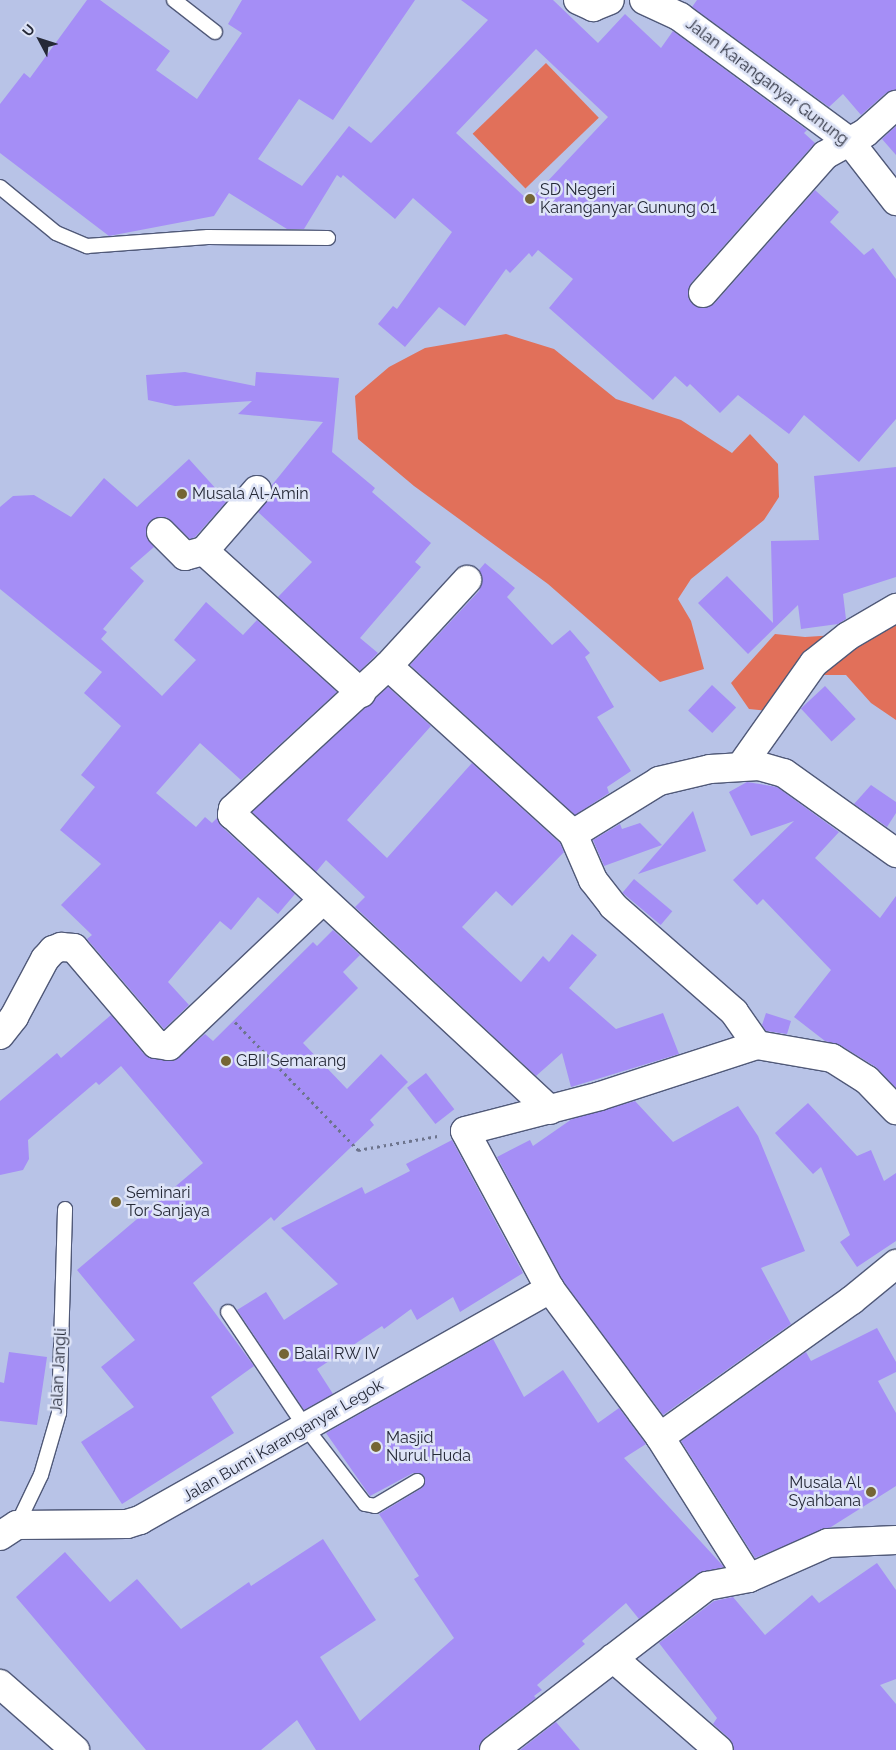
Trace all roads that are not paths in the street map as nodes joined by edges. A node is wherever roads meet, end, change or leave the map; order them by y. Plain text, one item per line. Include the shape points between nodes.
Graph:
1 (174, 0) edge
2 (578, 0) edge
3 (610, 0) edge
4 (644, 0) edge
5 (215, 32) dead end
6 (896, 105) edge
7 (850, 142) junction
8 (0, 188) edge
9 (896, 201) edge
10 (328, 238) dead end
11 (703, 293) dead end
12 (257, 490) dead end
13 (161, 532) dead end
14 (204, 551) junction
15 (467, 580) dead end
16 (896, 608) edge
17 (388, 666) junction
18 (361, 693) junction
19 (741, 766) junction
20 (573, 834) junction
21 (896, 852) edge
22 (323, 900) junction
23 (0, 1035) edge
24 (756, 1045) junction
25 (550, 1110) junction
26 (896, 1110) edge
27 (65, 1209) dead end
28 (896, 1264) edge
29 (550, 1289) junction
30 (228, 1312) dead end
31 (306, 1428) junction
32 (660, 1437) junction
33 (417, 1481) dead end
34 (8, 1530) edge
35 (896, 1540) edge
36 (749, 1578) junction
37 (613, 1658) junction
38 (0, 1684) edge
39 (75, 1750) edge
40 (494, 1750) edge
41 (719, 1750) edge

1 - 5 lane
2 - 3 street via 593,7
4 - 7 street, Jalan Karanganyar Gunung via 688,23
6 - 7 street via 872,128
7 - 9 street, Jalan Karanganyar Gunung
7 - 11 street via 825,155
8 - 10 lane via 56,233 88,246 208,237
12 - 14 street
13 - 14 street via 185,556
14 - 18 street
15 - 17 street
16 - 19 street via 842,640 814,663
17 - 18 street
17 - 20 street
18 - 22 street via 233,809 232,815
19 - 20 street via 659,781
19 - 21 street via 784,773
20 - 24 street via 592,880 613,906 734,1012
22 - 23 street via 169,1046 156,1044 74,948 53,950 45,959 14,1017
22 - 25 street
24 - 25 street
24 - 26 street via 832,1058 867,1080
25 - 29 street via 465,1131
27 - 34 lane, Jalan Jangli via 59,1413 41,1475
28 - 32 street via 852,1300
29 - 31 street, Jalan Bumi Karanganyar Legok
29 - 32 street
30 - 31 lane
31 - 33 lane via 365,1504 375,1506
31 - 34 street, Jalan Bumi Karanganyar Legok via 140,1520 127,1524
32 - 36 street
35 - 36 street via 828,1542
36 - 37 street via 699,1590
37 - 40 street
37 - 41 street
38 - 39 street

